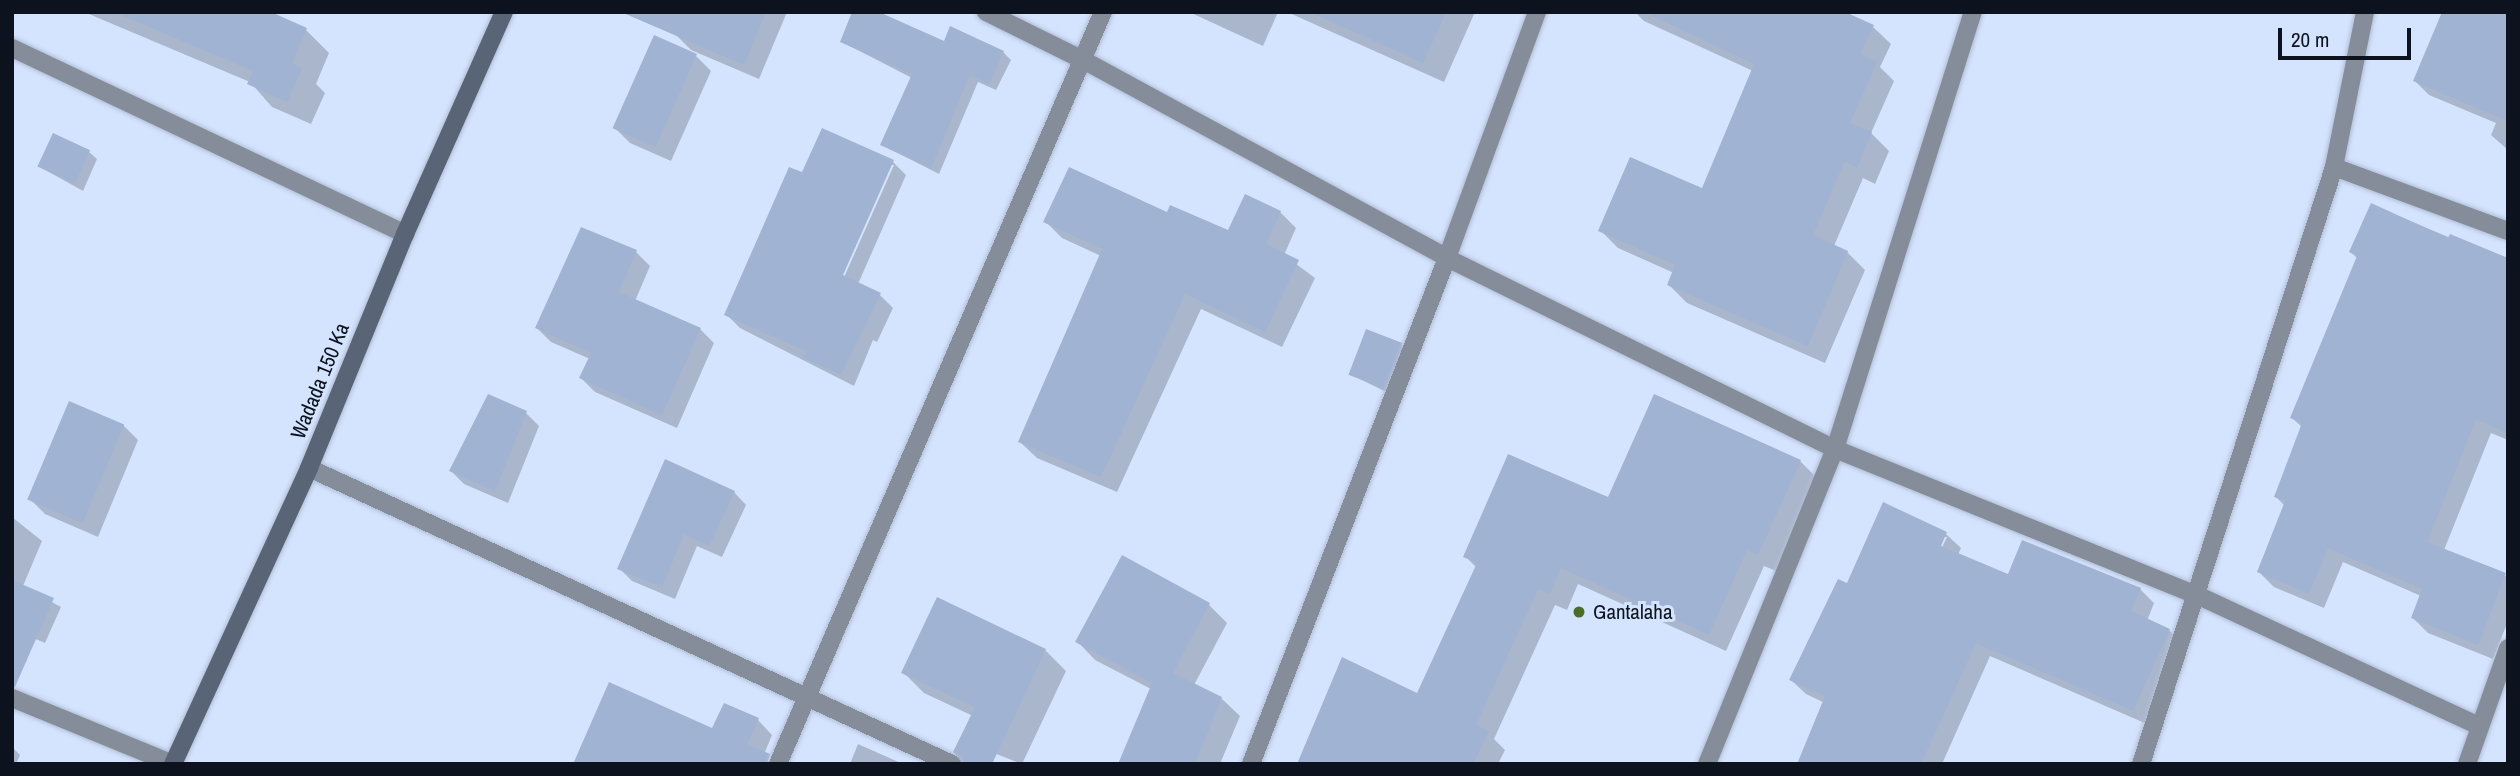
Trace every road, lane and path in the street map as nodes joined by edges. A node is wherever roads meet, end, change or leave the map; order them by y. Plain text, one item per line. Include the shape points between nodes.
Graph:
1 (504, 12) edge
2 (986, 12) edge
3 (1103, 12) edge
4 (1537, 12) edge
5 (1973, 12) edge
6 (2365, 12) edge
7 (12, 48) edge
8 (1083, 60) junction
9 (2334, 167) junction
10 (2508, 231) edge
11 (405, 234) junction
12 (1447, 258) junction
13 (1835, 449) junction
14 (309, 468) junction
15 (2199, 596) junction
16 (2508, 648) edge
17 (12, 698) edge
18 (806, 698) junction
19 (2479, 726) junction
20 (173, 764) edge
21 (778, 764) edge
22 (952, 764) edge
23 (1251, 764) edge
24 (1707, 764) edge
25 (2141, 764) edge
26 (2467, 764) edge

1 - 11 street, Wadada 150 Ka
2 - 8 street
3 - 8 street
4 - 12 street
5 - 13 street
6 - 9 street
7 - 11 street
8 - 12 street
8 - 18 street
9 - 10 street
9 - 15 street
11 - 14 street, Wadada 150 Ka
12 - 13 street
12 - 23 street
13 - 15 street
13 - 24 street
14 - 18 street
14 - 20 street, Wadada 150 Ka
15 - 19 street
15 - 25 street
16 - 19 street
17 - 20 street
18 - 21 street
18 - 22 street
19 - 26 street

